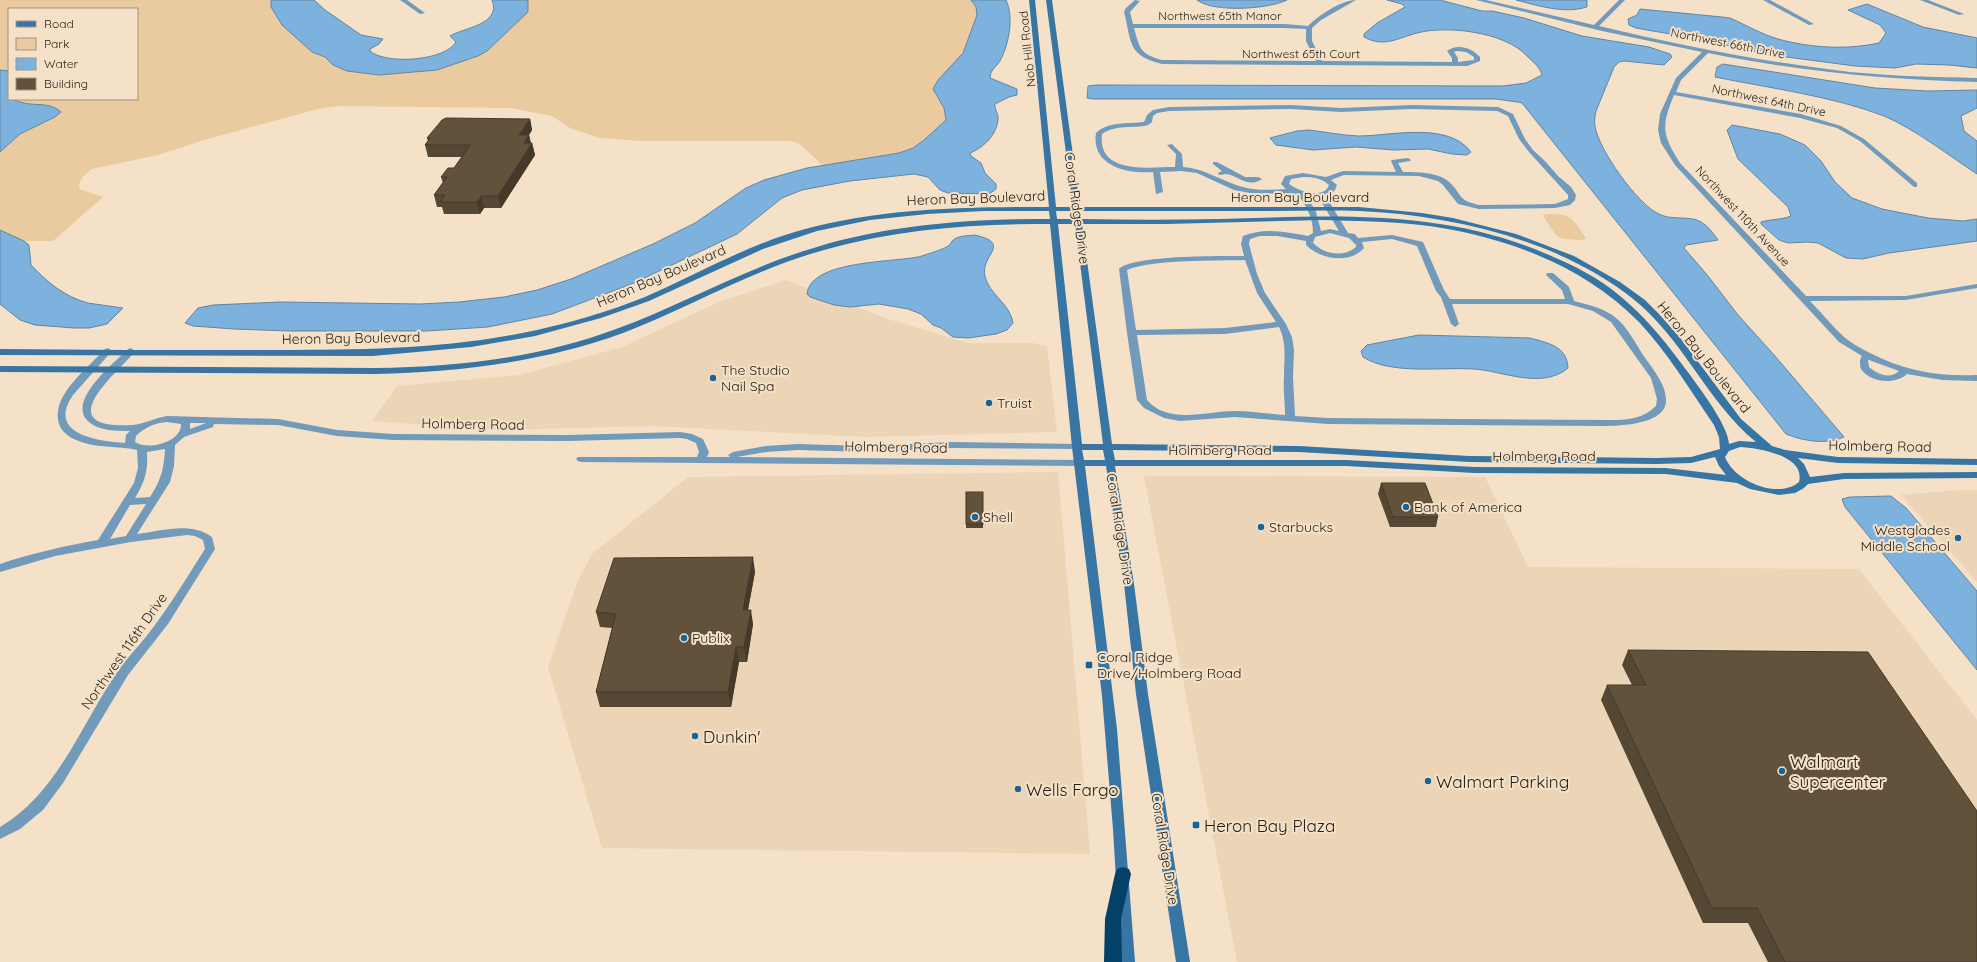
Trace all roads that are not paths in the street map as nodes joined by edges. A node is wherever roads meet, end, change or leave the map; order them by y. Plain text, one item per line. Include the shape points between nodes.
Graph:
1 (403, 0) edge
2 (1032, 0) edge
3 (1049, 0) edge
4 (1353, 0) edge
5 (1479, 0) edge
6 (1622, 0) edge
7 (1766, 0) edge
8 (1923, 0) edge
9 (1137, 1) edge
10 (422, 13) dead end
11 (1961, 14) dead end
12 (1811, 24) dead end
13 (1131, 26) junction
14 (1595, 27) junction
15 (1309, 28) junction
16 (1706, 52) junction
17 (1320, 64) junction
18 (1455, 64) dead end
19 (1977, 80) edge
20 (1671, 93) junction
21 (1043, 95) joint
22 (1061, 95) joint
23 (1170, 145) dead end
24 (1408, 160) dead end
25 (1215, 163) dead end
26 (1180, 169) junction
27 (1156, 171) junction
28 (1228, 172) junction
29 (1400, 173) junction
30 (1212, 176) junction
31 (1258, 178) dead end
32 (1326, 179) junction
33 (1914, 185) dead end
34 (1292, 191) junction
35 (1159, 192) dead end
36 (1301, 194) junction
37 (1326, 194) junction
38 (1051, 209) junction
39 (1077, 209) junction
40 (1312, 213) junction
41 (1332, 213) junction
42 (1053, 222) junction
43 (1079, 222) junction
44 (1317, 233) junction
45 (1344, 233) junction
46 (1310, 239) junction
47 (1357, 240) junction
48 (1248, 258) junction
49 (1550, 275) dead end
50 (1977, 286) edge
51 (1804, 299) junction
52 (1446, 301) junction
53 (1570, 302) junction
54 (1282, 324) junction
55 (1455, 324) dead end
56 (1131, 333) junction
57 (108, 351) junction
58 (131, 351) junction
59 (0, 352) edge
60 (1867, 356) junction
61 (0, 369) edge
62 (91, 370) junction
63 (114, 370) junction
64 (1905, 370) junction
65 (1977, 378) edge
66 (1290, 418) junction
67 (180, 420) junction
68 (224, 422) junction
69 (140, 427) junction
70 (182, 435) junction
71 (170, 443) junction
72 (138, 447) junction
73 (1077, 447) junction
74 (1108, 448) junction
75 (1768, 448) junction
76 (1724, 450) junction
77 (1782, 453) junction
78 (581, 459) dead end
79 (701, 461) junction
80 (1977, 462) edge
81 (1080, 463) junction
82 (1110, 463) junction
83 (1977, 474) edge
84 (1738, 480) junction
85 (1804, 481) junction
86 (154, 500) junction
87 (128, 502) junction
88 (129, 539) junction
89 (101, 544) junction
90 (0, 568) edge
91 (0, 834) edge
92 (1123, 874) junction
93 (1113, 962) edge
94 (1128, 962) edge
95 (1183, 962) edge

1 - 10 street
2 - 21 street, Nob Hill Road
3 - 22 street, Nob Hill Road
4 - 15 street via 1318,19
5 - 14 street, Northwest 66th Drive
6 - 14 street
7 - 12 street
8 - 11 street
9 - 13 street via 1128,9
13 - 15 street, Northwest 65th Manor
13 - 17 street, Northwest 65th Court via 1137,50 1148,58 1170,63
14 - 16 street, Northwest 66th Drive
15 - 17 street via 1310,41
16 - 19 street, Northwest 66th Drive via 1776,65 1847,74
16 - 20 street, Northwest 110th Avenue via 1684,72
17 - 18 street, Northwest 65th Court
20 - 33 street, Northwest 64th Drive via 1801,116 1839,128 1862,140
20 - 51 street, Northwest 110th Avenue via 1663,114 1661,130 1664,143 1677,164
21 - 38 street, Coral Ridge Drive
22 - 39 street, Coral Ridge Drive
23 - 26 street via 1180,154
24 - 29 street via 1394,162
25 - 28 street
26 - 27 street
26 - 30 street
27 - 29 street via 1132,170 1110,161 1103,156 1099,148 1099,133 1111,127 1146,124 1155,111 1169,109 1487,108 1505,111 1511,115 1522,139 1555,178 1568,189 1572,200 1555,206 1478,207 1461,202 1440,179
27 - 35 street
28 - 30 street
28 - 31 street via 1243,180
29 - 32 street via 1343,173
30 - 34 street via 1238,188 1253,191
32 - 34 street via 1313,175 1293,176 1286,181
32 - 37 street via 1333,185
34 - 36 street
36 - 37 street
36 - 40 street
37 - 41 street via 1324,198
38 - 39 street, Heron Bay Boulevard
38 - 42 street, Coral Ridge Drive
38 - 58 street, Heron Bay Boulevard via 940,209 890,214 806,231 759,248 630,306 583,321 495,341 419,351 374,353
39 - 40 street, Heron Bay Boulevard
39 - 43 street, Coral Ridge Drive
40 - 41 street, Heron Bay Boulevard
40 - 43 street, Heron Bay Boulevard via 1182,222
40 - 44 street via 1318,227
41 - 45 street
41 - 75 street, Heron Bay Boulevard via 1394,211 1466,222 1532,241 1590,267 1625,289 1654,312 1740,423
41 - 76 street, Heron Bay Boulevard via 1398,219 1464,230 1503,240 1548,256 1597,283 1629,307 1657,340 1720,424
42 - 43 street, Heron Bay Boulevard
42 - 63 street, Heron Bay Boulevard via 944,226 859,238 824,246 751,272 631,326 552,351 511,360 430,370 392,371
42 - 73 street, Coral Ridge Drive
43 - 74 street, Coral Ridge Drive
44 - 45 street
44 - 46 street
45 - 47 street
46 - 47 street via 1312,247 1318,250 1343,255 1360,248
46 - 48 street via 1250,235 1246,238 1245,244
47 - 52 street via 1392,237 1420,244
48 - 54 street via 1261,293
48 - 56 street via 1151,262 1125,267 1122,275
49 - 53 street via 1566,289
50 - 51 street via 1906,298
51 - 60 street, Northwest 110th Avenue via 1842,340
52 - 53 street
52 - 55 street
53 - 66 street via 1596,309 1614,320 1655,378 1662,399 1661,407 1656,413 1649,417 1619,423 1356,422
54 - 56 street via 1225,331
54 - 66 street via 1290,350
56 - 66 street via 1142,400 1156,412 1180,418 1235,414
57 - 58 street, Heron Bay Boulevard
57 - 59 street, Heron Bay Boulevard
57 - 62 street, Holmberg Road
58 - 63 street
60 - 64 street, Northwest 110th Avenue
60 - 64 street via 1864,360 1865,368 1879,376 1898,378
61 - 62 street, Heron Bay Boulevard
62 - 63 street, Heron Bay Boulevard
62 - 72 street, Holmberg Road via 64,401 61,412 62,424 73,436 87,441
63 - 69 street, Holmberg Road via 88,400 90,418 96,424 108,428
64 - 65 street, Northwest 110th Avenue via 1939,378
67 - 68 street, Holmberg Road
67 - 69 street, Holmberg Road via 156,420
67 - 70 street via 186,426
68 - 70 street, Holmberg Road
68 - 79 street, Holmberg Road via 278,422 337,433 393,437 568,438 680,434 700,441 704,452
69 - 72 street via 129,439
70 - 71 street, Holmberg Road
71 - 72 street, Holmberg Road via 151,448
71 - 86 street via 165,482
72 - 87 street via 143,468 139,483
73 - 74 street, Holmberg Road
73 - 79 street, Holmberg Road via 951,445 782,448
73 - 81 street, Coral Ridge Drive
74 - 76 street, Holmberg Road via 1299,449 1469,459 1656,461 1691,460
74 - 82 street, Coral Ridge Drive
75 - 76 street, Holmberg Road via 1739,444
75 - 77 street
76 - 84 street, Heron Bay Boulevard via 1720,456 1724,468
77 - 80 street, Holmberg Road via 1838,460
77 - 85 street via 1801,467 1805,474
78 - 79 street
79 - 81 street, Holmberg Road via 754,459
81 - 82 street, Holmberg Road
81 - 92 street, Coral Ridge Drive via 1107,694
82 - 84 street, Holmberg Road via 1346,463 1475,470 1666,471
82 - 95 street, Coral Ridge Drive
83 - 85 street, Holmberg Road via 1844,476
84 - 85 street via 1765,490 1778,491 1800,487
86 - 87 street
86 - 88 street
87 - 89 street
88 - 89 street
88 - 91 street, Northwest 116th Drive via 191,532 202,534 208,539 210,548 164,621 124,672 42,801 15,825
89 - 90 street via 22,560
92 - 93 highway via 1113,919
92 - 94 street, Coral Ridge Drive

